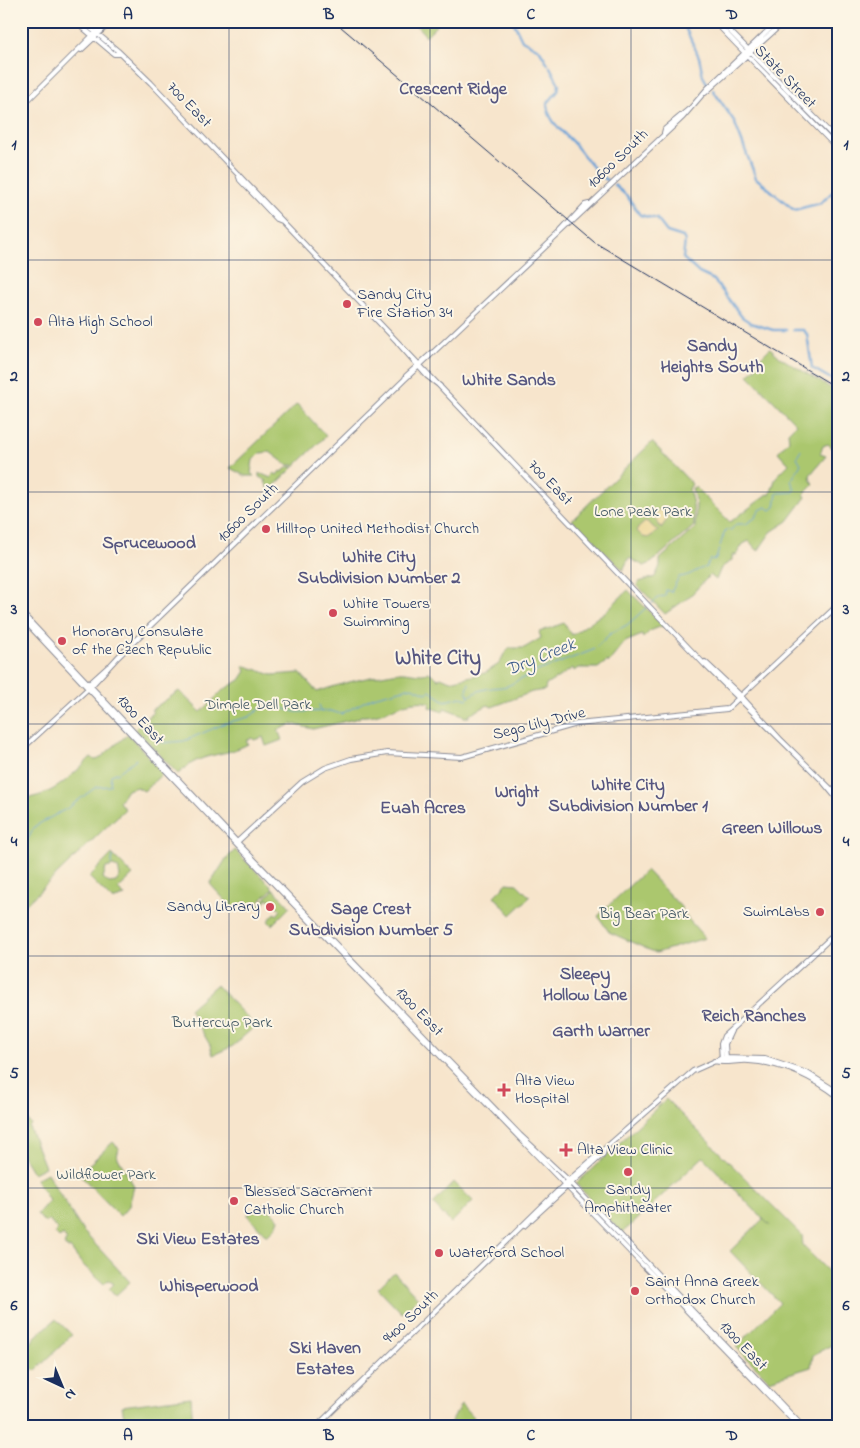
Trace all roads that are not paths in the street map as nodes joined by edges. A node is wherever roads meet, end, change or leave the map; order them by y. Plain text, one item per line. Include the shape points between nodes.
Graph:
1 (75, 21) edge
2 (82, 21) edge
3 (107, 21) edge
4 (112, 21) edge
5 (714, 21) edge
6 (720, 21) edge
7 (778, 21) edge
8 (785, 21) edge
9 (95, 35) junction
10 (747, 53) junction
11 (720, 76) junction
12 (713, 88) junction
13 (704, 94) junction
14 (21, 107) edge
15 (839, 142) edge
16 (839, 150) edge
17 (419, 366) junction
18 (839, 604) edge
19 (21, 612) edge
20 (21, 617) edge
21 (89, 686) junction
22 (741, 698) junction
23 (21, 750) edge
24 (824, 783) junction
25 (839, 797) edge
26 (839, 802) edge
27 (211, 819) junction
28 (222, 825) junction
29 (235, 843) junction
30 (839, 930) edge
31 (724, 1060) junction
32 (839, 1093) edge
33 (839, 1098) edge
34 (569, 1183) junction
35 (316, 1427) edge
36 (799, 1427) edge
37 (803, 1427) edge

1 - 9 main road, 700 East
2 - 9 main road, 700 East
3 - 9 main road
4 - 9 main road
5 - 10 main road, State Street
6 - 10 main road, State Street
7 - 10 main road, 10600 South
8 - 10 main road, 10600 South
9 - 14 main road
9 - 17 main road, 700 East via 114,54 120,54 238,174
10 - 11 main road, 10600 South
10 - 12 main road, 10600 South
10 - 15 main road, State Street
10 - 16 main road, State Street
11 - 12 main road
11 - 13 main road, 10600 South
12 - 13 main road, 10600 South
13 - 17 main road, 10600 South
17 - 21 main road, 10600 South
17 - 22 main road, 700 East
18 - 22 main road, Sego Lily Drive
19 - 21 main road, 1300 East
20 - 21 main road, 1300 East
21 - 23 main road, 10600 South
21 - 27 main road, 1300 East
21 - 28 main road, 1300 East
22 - 24 main road, 700 East
22 - 29 main road, Sego Lily Drive via 720,711 577,724 466,756 387,753 351,759 325,768 302,782
24 - 25 main road, 700 East
24 - 26 main road, 700 East
27 - 28 main road
27 - 29 main road, 1300 East
28 - 29 main road, 1300 East
29 - 34 main road, 1300 East
30 - 31 main road via 731,1031 725,1042
31 - 32 main road via 756,1058 785,1064 812,1075
31 - 33 main road via 757,1062 788,1069 818,1082
31 - 34 main road, 9400 South via 691,1072
34 - 35 main road, 9400 South
34 - 36 main road, 1300 East
34 - 37 main road, 1300 East

